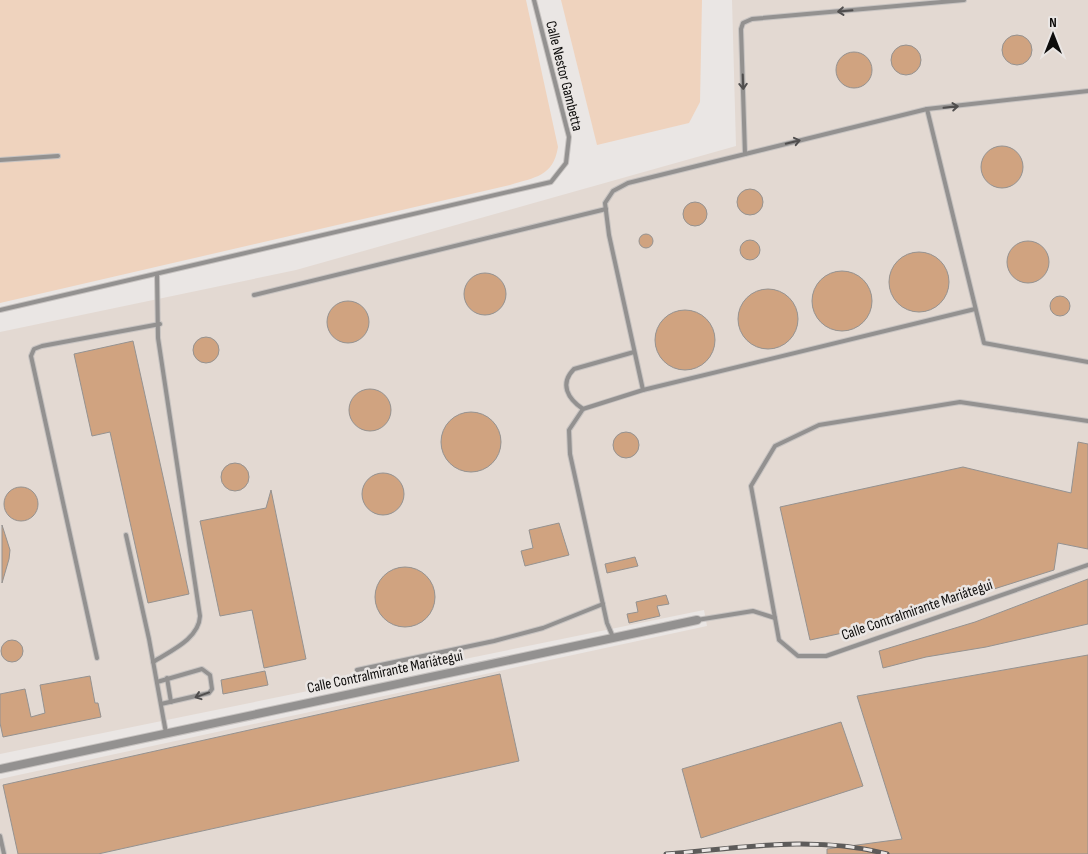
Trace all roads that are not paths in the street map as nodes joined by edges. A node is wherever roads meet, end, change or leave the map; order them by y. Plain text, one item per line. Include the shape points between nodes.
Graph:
1 (534, 0) edge
2 (964, 0) edge
3 (1088, 91) edge
4 (927, 110) junction
5 (745, 154) junction
6 (58, 156) dead end
7 (0, 160) edge
8 (606, 209) junction
9 (156, 274) junction
10 (254, 295) dead end
11 (975, 309) junction
12 (0, 310) edge
13 (160, 324) junction
14 (634, 352) junction
15 (1088, 362) edge
16 (643, 390) junction
17 (583, 409) junction
18 (1088, 421) edge
19 (126, 535) dead end
20 (1088, 565) edge
21 (603, 604) junction
22 (775, 618) junction
23 (697, 620) joint
24 (613, 637) junction
25 (97, 658) dead end
26 (153, 662) junction
27 (357, 670) dead end
28 (167, 678) junction
29 (157, 682) junction
30 (171, 702) junction
31 (161, 704) junction
32 (166, 733) junction
33 (0, 769) edge
34 (0, 836) edge
35 (4, 854) edge

1 - 9 lane, Calle Nestor Gambetta via 568,137 566,163 552,182
2 -> 5 lane via 752,19 743,24
4 -> 3 lane
5 -> 4 lane
4 - 11 lane
5 - 8 lane via 628,183 613,191 605,203
6 - 7 lane
8 - 10 lane
8 - 14 lane
9 - 12 lane
9 - 13 lane
11 - 15 lane via 984,343
11 - 16 lane
13 - 25 lane via 42,346 34,349 31,356
13 - 26 lane via 158,338 200,616 194,634
14 - 16 lane
14 - 17 lane via 574,369 567,376 567,395
16 - 17 lane
17 - 21 lane via 569,430 570,454
18 - 22 lane, Calle Contralmirante Mariátegui via 960,402 819,425 776,446 751,486
19 - 26 lane
20 - 22 lane, Calle Contralmirante Mariátegui via 826,656 798,656 779,640
21 - 24 lane
21 - 27 lane via 543,628 510,637
22 - 23 lane, Calle Contralmirante Mariátegui via 753,611
23 - 24 street, Calle Contralmirante Mariátegui
24 - 32 street, Calle Contralmirante Mariátegui
26 - 29 lane
28 - 29 lane
28 - 30 lane
28 -> 30 lane via 202,669 212,681 209,693
29 - 31 lane
30 - 31 lane
31 - 32 lane
32 - 33 street, Calle Contralmirante Mariátegui
34 - 35 lane

